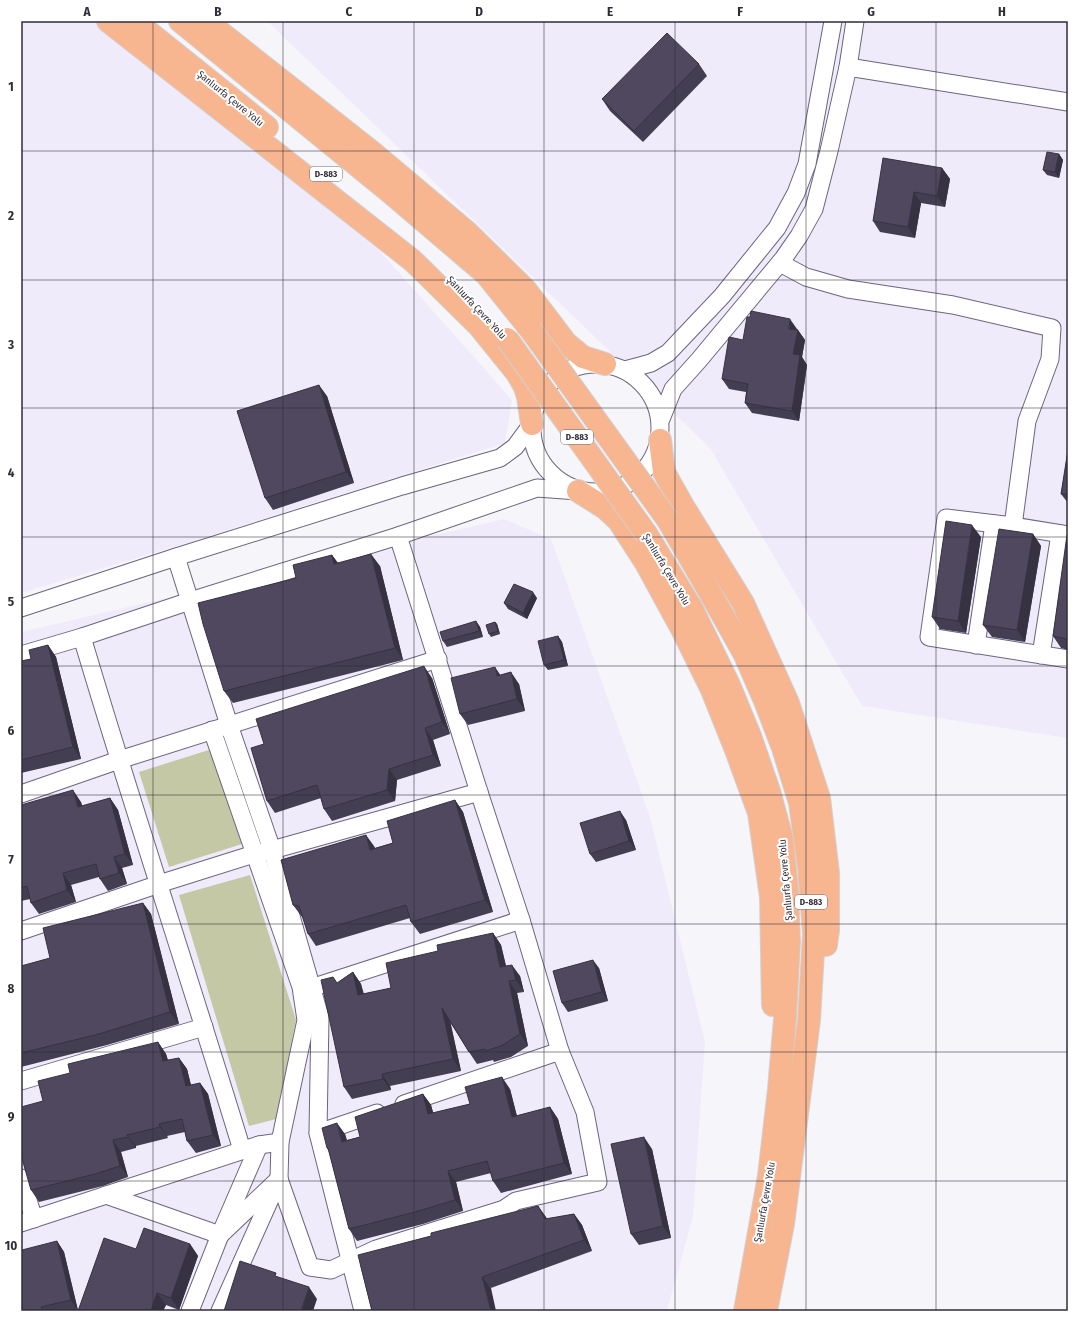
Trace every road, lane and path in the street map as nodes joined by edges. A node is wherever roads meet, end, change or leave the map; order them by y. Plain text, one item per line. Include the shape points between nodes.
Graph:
1 (108, 21) edge
2 (135, 21) edge
3 (180, 21) edge
4 (206, 21) edge
5 (833, 21) edge
6 (855, 21) edge
7 (848, 67) junction
8 (1068, 102) edge
9 (780, 263) junction
10 (615, 367) junction
11 (532, 424) junction
12 (660, 429) junction
13 (578, 491) junction
14 (994, 524) junction
15 (1013, 526) junction
16 (1064, 534) edge
17 (398, 536) junction
18 (176, 557) junction
19 (190, 601) junction
20 (21, 608) edge
21 (82, 637) junction
22 (976, 645) junction
23 (21, 655) edge
24 (1041, 655) junction
25 (438, 659) junction
26 (1068, 659) edge
27 (229, 724) junction
28 (212, 730) junction
29 (118, 760) junction
30 (479, 792) junction
31 (21, 794) edge
32 (272, 850) junction
33 (254, 854) junction
34 (158, 885) junction
35 (521, 920) junction
36 (21, 932) edge
37 (307, 991) junction
38 (204, 1026) junction
39 (560, 1051) junction
40 (21, 1081) edge
41 (779, 1089) junction
42 (801, 1096) junction
43 (318, 1133) junction
44 (280, 1142) junction
45 (259, 1145) junction
46 (242, 1150) junction
47 (21, 1178) edge
48 (279, 1178) junction
49 (106, 1195) junction
50 (27, 1221) edge
51 (220, 1235) junction
52 (351, 1260) junction
53 (190, 1311) edge
54 (220, 1311) edge
55 (363, 1311) edge
56 (745, 1311) edge
57 (766, 1311) edge

1 - 11 highway via 413,261 479,326 517,372 526,387
2 - 41 highway, Şanlıurfa Çevre Yolu / D-883, bridge via 414,244 451,278 507,339 648,535 692,609 729,685 769,791 782,839 789,942 786,1019
3 - 42 highway, Şanlıurfa Çevre Yolu / D-883, bridge via 486,274 530,330 668,520 708,589 745,655 765,701 800,803 809,868 814,934
4 - 10 highway via 468,233 525,289 566,343 583,357
5 - 10 street via 807,164 796,193 776,228 722,296 668,353 651,363
6 - 7 street
7 - 8 street
7 - 9 street via 814,209
9 - 12 street via 673,389
9 - 15 street via 806,277 848,289 953,305 1052,328 1050,359 1026,421
10 - 11 street via 584,364 565,371 548,384 537,402
10 - 12 street via 642,382 654,399
11 - 13 street via 534,445 543,465 558,481
11 - 18 street via 515,447 500,458
12 - 13 street via 653,460 639,477 621,488 600,493
12 - 42 highway via 664,472 753,624 788,703 819,798 828,873 828,930 819,1019
13 - 17 street via 537,488
13 - 41 highway via 605,508 619,521 646,563 712,690 759,814 770,897 772,988
14 - 15 street
14 - 22 street
14 - 22 street via 946,518 929,637
15 - 16 street
16 - 24 street
17 - 19 street
17 - 25 street
18 - 19 street
18 - 20 street
19 - 21 street
19 - 27 street
21 - 23 street
21 - 29 street
22 - 24 street
24 - 26 street
25 - 27 street
25 - 30 street
27 - 28 street
27 - 32 street
28 - 29 street
28 - 33 street
29 - 31 street
29 - 34 street
30 - 32 street
30 - 35 street
32 - 33 street
32 - 37 street
33 - 34 street
33 - 37 street via 301,987
34 - 36 street
34 - 38 street
35 - 37 street
35 - 39 street
37 - 43 street via 320,1017
37 - 44 street via 306,1020
38 - 40 street
38 - 46 street
39 - 43 street
39 - 52 street via 585,1112 598,1182 516,1201 504,1209 376,1249
41 - 56 highway, Şanlıurfa Çevre Yolu / D-883 via 769,1176
42 - 57 highway, Şanlıurfa Çevre Yolu / D-883 via 783,1224
43 - 52 street
44 - 45 street
44 - 48 street
45 - 46 street
45 - 51 street
46 - 49 street
47 - 50 street
48 - 51 street
48 - 52 street via 310,1267 331,1270
48 - 54 street
49 - 50 street
49 - 51 street
51 - 53 street
52 - 55 street

